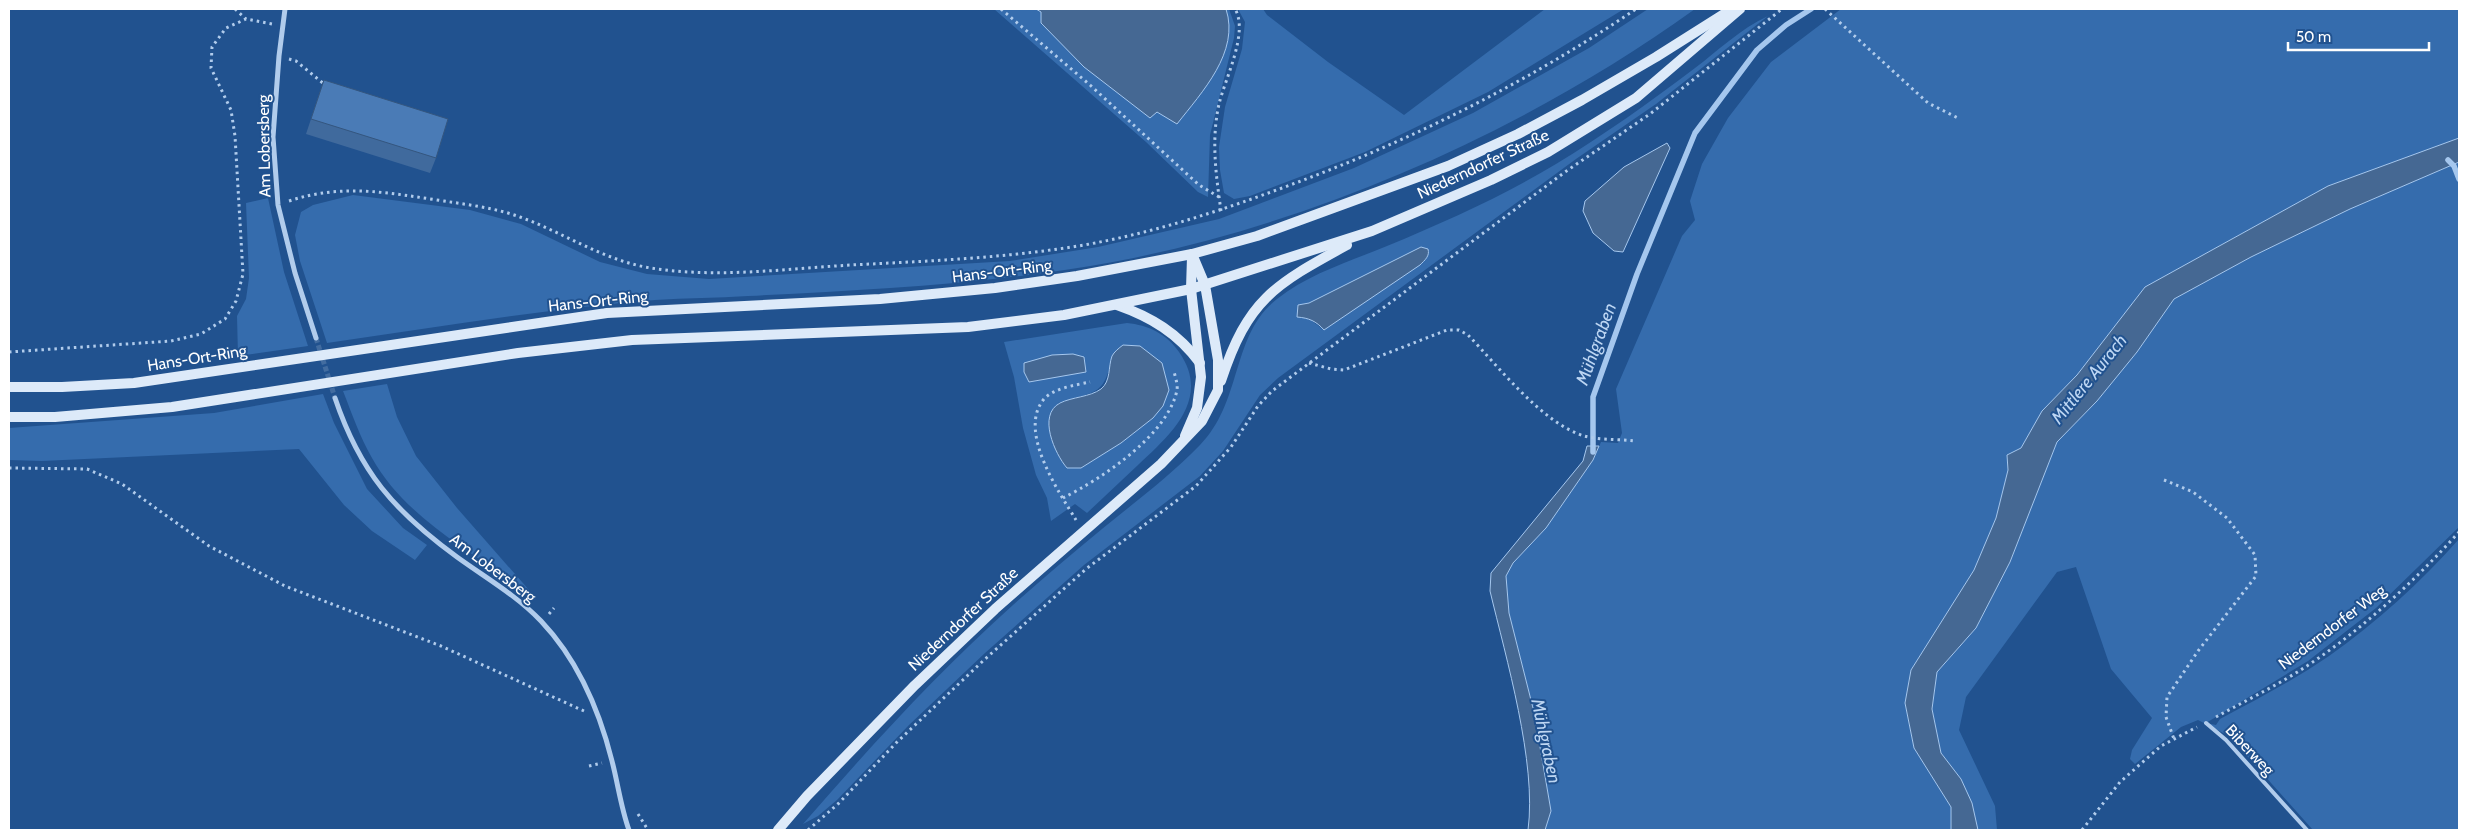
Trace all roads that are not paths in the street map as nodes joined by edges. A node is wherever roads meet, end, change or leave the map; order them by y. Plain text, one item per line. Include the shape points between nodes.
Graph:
1 (285, 9) edge
2 (1732, 9) edge
3 (1740, 9) edge
4 (1372, 232) junction
5 (1192, 254) junction
6 (1206, 285) junction
7 (1191, 289) junction
8 (1116, 305) junction
9 (316, 338) tunnel mouth
10 (1200, 364) junction
11 (9, 387) edge
12 (1218, 390) junction
13 (335, 398) tunnel mouth
14 (9, 417) edge
15 (1181, 444) junction
16 (2206, 723) road end
17 (629, 830) edge
18 (778, 830) edge
19 (2307, 830) edge

1 - 9 street, Am Lobersberg via 274,137 278,205
2 - 5 main road, Niederndorfer Straße via 1582,100 1466,158 1257,236
3 - 4 main road, Niederndorfer Straße via 1636,98 1603,120 1525,164
4 - 6 main road, Niederndorfer Straße
4 - 12 main road via 1309,266 1265,297 1238,335
5 - 6 main road, Niederndorfer Straße
5 - 7 main road, Niederndorfer Straße
5 - 11 main road, Hans-Ort-Ring via 995,288 880,299 607,313 134,383
6 - 7 main road
6 - 12 main road, Niederndorfer Straße via 1218,360
7 - 8 main road
7 - 10 main road, Niederndorfer Straße
8 - 10 main road via 1139,313 1170,331 1190,349
8 - 14 main road via 968,327 632,340 518,353 172,406 55,417
10 - 15 main road, Niederndorfer Straße via 1200,392
12 - 15 main road, Niederndorfer Straße via 1202,421
13 - 17 street, Am Lobersberg via 347,433 365,467 385,494 414,523 457,557 509,592 541,621 563,648 587,686 600,719
15 - 18 main road, Niederndorfer Straße via 995,609 915,685
16 - 19 lane, Biberweg via 2226,740

